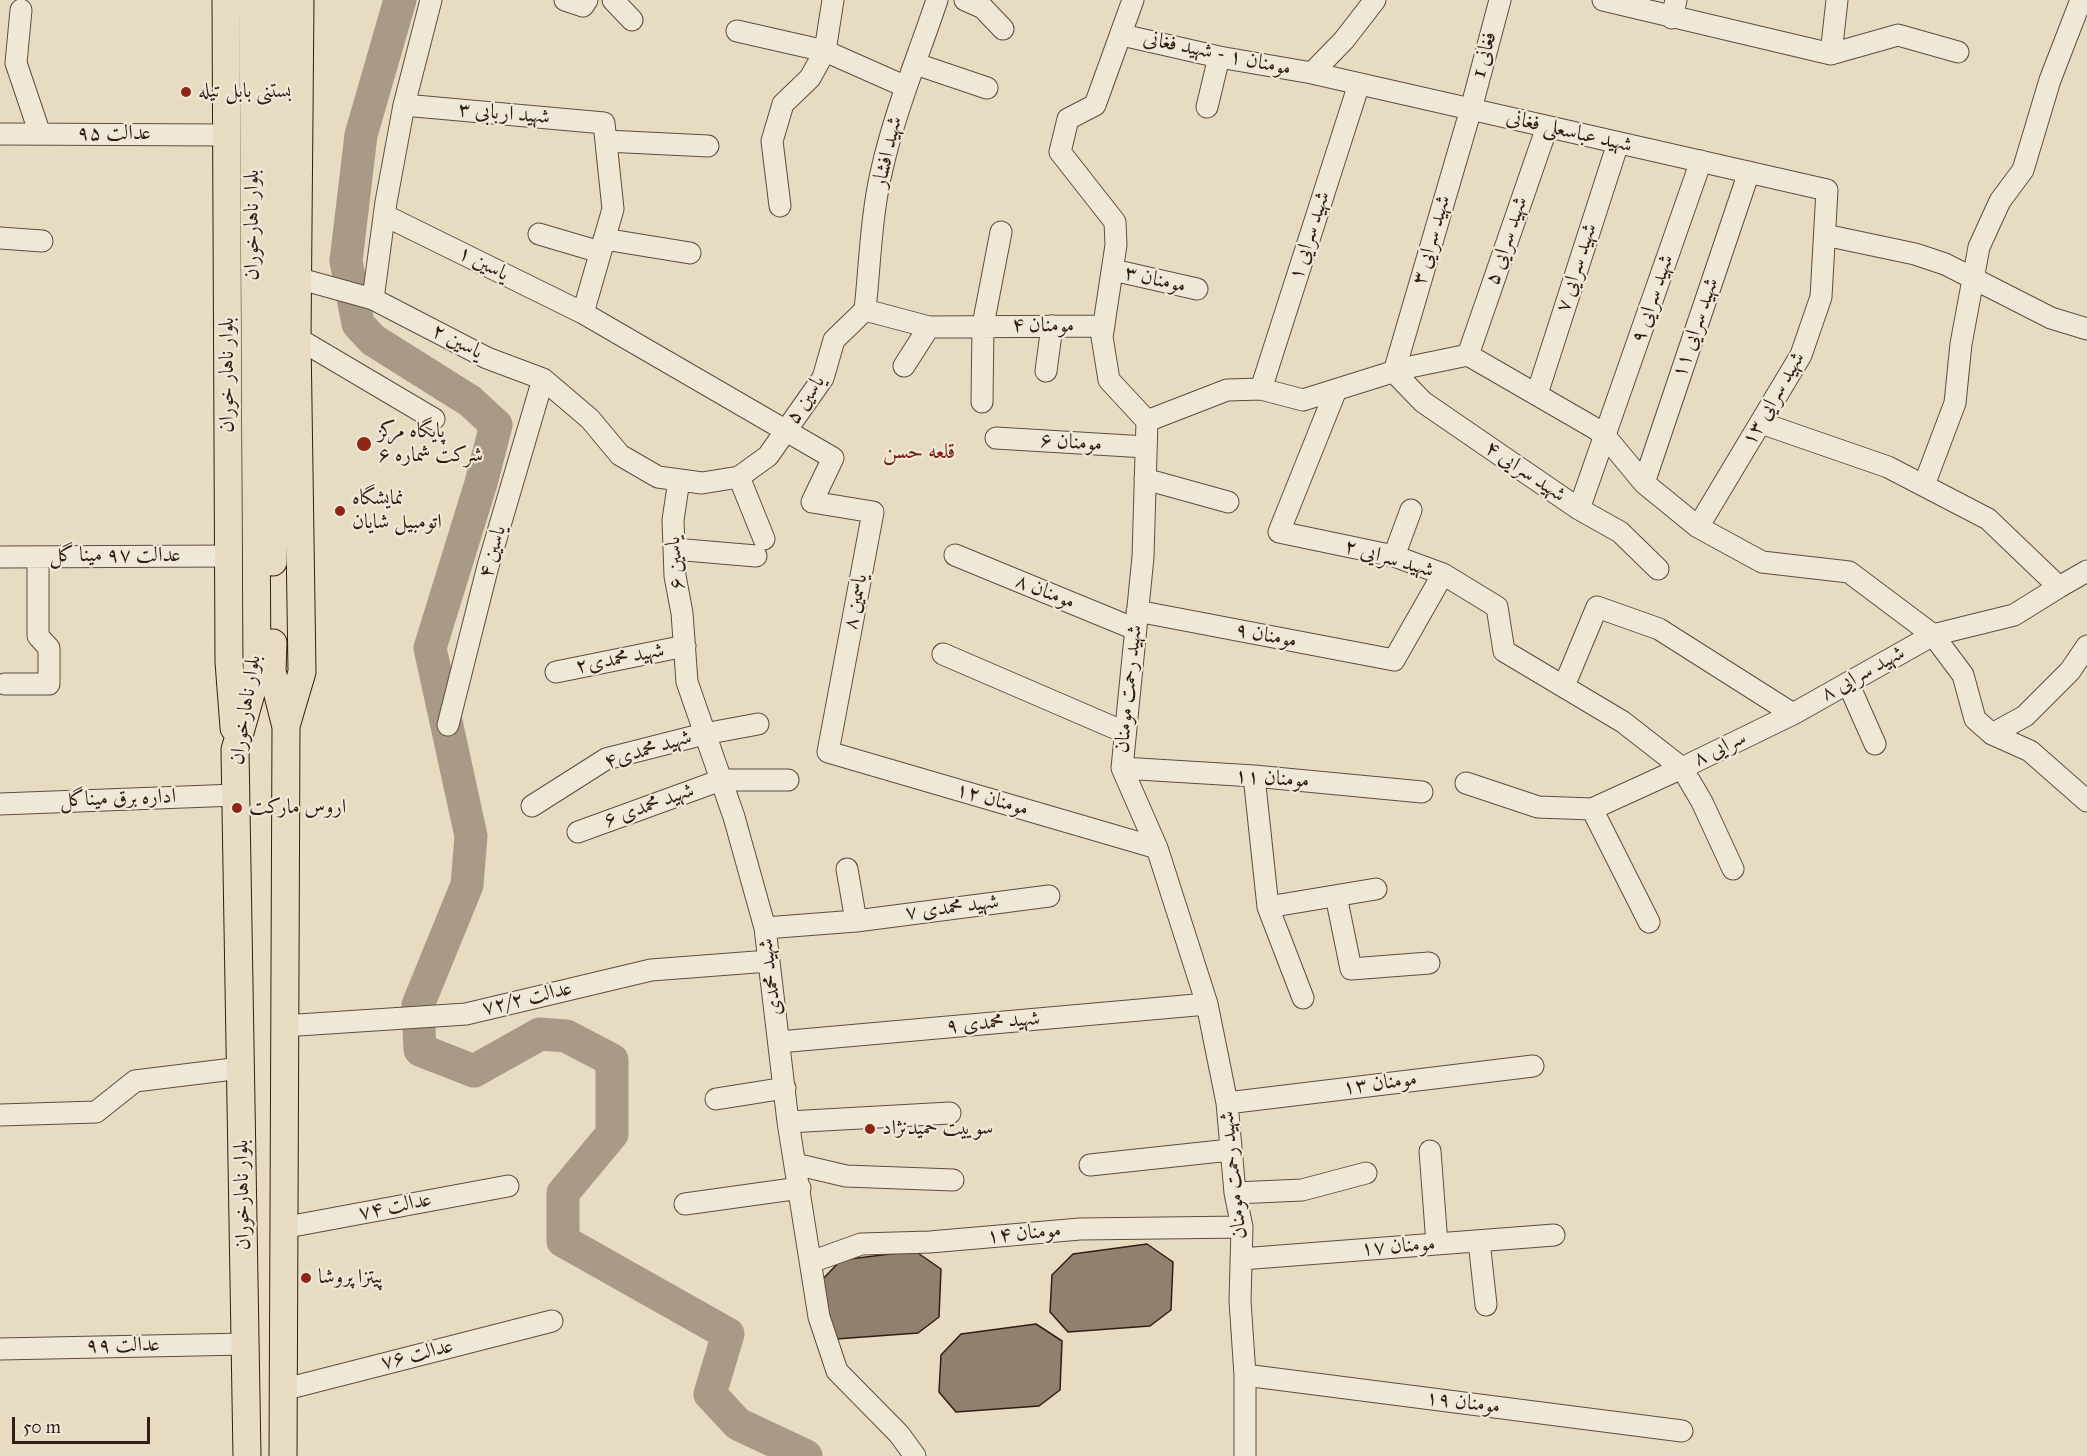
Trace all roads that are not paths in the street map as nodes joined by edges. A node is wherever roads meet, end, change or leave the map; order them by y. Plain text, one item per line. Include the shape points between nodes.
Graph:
1 (226, 0) edge
2 (253, 0) edge
3 (277, 0) edge
4 (300, 0) edge
5 (431, 0) edge
6 (565, 0) edge
7 (587, 0) edge
8 (613, 0) edge
9 (833, 0) edge
10 (937, 0) edge
11 (965, 0) edge
12 (1133, 0) edge
13 (1375, 0) edge
14 (1500, 0) edge
15 (1603, 0) edge
16 (1837, 0) edge
17 (2081, 0) edge
18 (1674, 9) edge
19 (21, 10) dead end
20 (632, 20) dead end
21 (1003, 29) dead end
22 (737, 31) dead end
23 (1122, 34) junction
24 (825, 51) junction
25 (1958, 52) dead end
26 (1831, 54) junction
27 (1218, 57) junction
28 (916, 64) junction
29 (1312, 73) junction
30 (1359, 84) junction
31 (904, 86) junction
32 (987, 88) dead end
33 (404, 105) junction
34 (1207, 107) dead end
35 (1471, 109) junction
36 (1547, 127) junction
37 (605, 132) junction
38 (0, 134) edge
39 (40, 134) junction
40 (227, 135) junction
41 (1618, 142) junction
42 (708, 146) dead end
43 (1701, 161) junction
44 (1749, 172) junction
45 (1827, 190) joint
46 (780, 206) dead end
47 (384, 215) junction
48 (1001, 232) dead end
49 (538, 234) dead end
50 (1825, 235) junction
51 (0, 238) edge
52 (42, 241) dead end
53 (602, 246) junction
54 (690, 253) dead end
55 (1113, 270) junction
56 (1972, 277) junction
57 (297, 278) junction
58 (1197, 289) dead end
59 (367, 297) junction
60 (865, 310) junction
61 (582, 313) junction
62 (983, 325) junction
63 (1052, 326) junction
64 (1104, 326) junction
65 (929, 327) junction
66 (2087, 328) edge
67 (297, 338) junction
68 (1468, 355) junction
69 (904, 366) dead end
70 (1046, 371) dead end
71 (1394, 372) junction
72 (543, 380) junction
73 (1261, 389) junction
74 (1336, 390) junction
75 (1537, 394) junction
76 (982, 402) dead end
77 (434, 419) dead end
78 (1147, 421) junction
79 (1761, 423) junction
80 (785, 431) junction
81 (1605, 436) junction
82 (996, 438) dead end
83 (1146, 447) junction
84 (739, 477) junction
85 (1145, 479) junction
86 (679, 480) junction
87 (1644, 483) junction
88 (1924, 484) junction
89 (812, 502) joint
90 (1228, 502) dead end
91 (1579, 509) junction
92 (1411, 510) dead end
93 (1698, 527) junction
94 (674, 549) junction
95 (955, 555) dead end
96 (229, 556) junction
97 (1394, 556) junction
98 (0, 557) edge
99 (38, 557) junction
100 (1658, 569) dead end
101 (2087, 571) edge
102 (1443, 574) junction
103 (2059, 587) junction
104 (1136, 620) junction
105 (1934, 635) junction
106 (685, 646) junction
107 (2087, 646) edge
108 (943, 654) dead end
109 (556, 672) dead end
110 (1848, 683) junction
111 (5, 684) dead end
112 (1564, 686) junction
113 (1793, 714) junction
114 (1623, 722) joint
115 (758, 724) dead end
116 (448, 725) dead end
117 (286, 728) junction
118 (1124, 732) junction
119 (704, 734) junction
120 (1992, 734) junction
121 (1875, 744) dead end
122 (236, 750) junction
123 (828, 752) joint
124 (1122, 768) junction
125 (1682, 768) junction
126 (1254, 776) junction
127 (721, 780) junction
128 (788, 780) dead end
129 (1466, 783) dead end
130 (1422, 792) dead end
131 (236, 795) junction
132 (2087, 801) edge
133 (0, 804) edge
134 (532, 806) dead end
135 (1592, 809) junction
136 (578, 832) dead end
137 (1157, 848) junction
138 (847, 869) dead end
139 (1733, 869) dead end
140 (1376, 889) dead end
141 (1049, 896) dead end
142 (1336, 896) junction
143 (1268, 907) junction
144 (856, 921) junction
145 (1649, 921) dead end
146 (765, 928) junction
147 (769, 961) junction
148 (1429, 963) dead end
149 (1303, 998) dead end
150 (1207, 1004) junction
151 (283, 1026) junction
152 (779, 1042) junction
153 (1533, 1066) dead end
154 (241, 1068) junction
155 (785, 1088) junction
156 (717, 1099) dead end
157 (1227, 1102) junction
158 (950, 1113) dead end
159 (0, 1115) edge
160 (788, 1122) junction
161 (1230, 1150) junction
162 (1430, 1151) dead end
163 (795, 1164) junction
164 (1090, 1165) dead end
165 (1366, 1173) dead end
166 (953, 1180) dead end
167 (508, 1185) dead end
168 (800, 1188) junction
169 (1235, 1193) junction
170 (685, 1204) dead end
171 (1242, 1227) junction
172 (282, 1228) junction
173 (1554, 1235) dead end
174 (1479, 1241) junction
175 (1437, 1244) junction
176 (1241, 1259) junction
177 (811, 1262) junction
178 (1486, 1305) dead end
179 (552, 1321) dead end
180 (246, 1344) junction
181 (0, 1348) edge
182 (1245, 1375) junction
183 (282, 1390) junction
184 (1682, 1431) dead end
185 (247, 1456) edge
186 (283, 1456) edge
187 (915, 1456) edge
188 (1245, 1456) edge

1 - 40 main road, بلوار ناهار خوران
2 - 122 main road, بلوار ناهارخوران via 257,672
3 - 117 main road, بلوار ناهارخوران via 272,671
4 - 57 main road
5 - 33 street
6 - 7 street via 583,6
8 - 20 street
9 - 24 street
10 - 28 street, شهید افشار
11 - 21 street via 983,8
12 - 23 street
13 - 29 street
14 - 35 street, فغانی 1
15 - 18 street
16 - 26 street
17 - 56 street via 2050,80 2023,170 1992,217
18 - 26 street
19 - 39 street via 16,63
22 - 24 street
23 - 27 street, مومنان ۱ - شهید فغانی
23 - 55 street via 1095,105 1068,120 1060,152 1115,222
24 - 31 street
24 - 46 street via 810,78 783,104 772,141
25 - 26 street via 1898,35
27 - 29 street, مومنان ۱ - شهید فغانی
27 - 34 street
28 - 31 street, شهید افشار
28 - 32 street
29 - 30 street, شهید عباسعلی فغانی
30 - 35 street, شهید عباسعلی فغانی
30 - 73 street, شهید سرایی ۱
31 - 60 street, شهید افشار via 881,171
33 - 37 street, شهید اربابی ۳
33 - 47 street
35 - 36 street, شهید عباسعلی فغانی
35 - 71 street, شهید سرایی ۳
36 - 41 street, شهید عباسعلی فغانی
36 - 68 street, شهید سرایی ۵
37 - 42 street, شهید اربابی ۳
37 - 53 street via 613,208
38 - 39 street, عدالت ۹۵
39 - 40 street, عدالت ۹۵
40 - 96 main road, بلوار ناهار خوران
41 - 43 street, شهید عباسعلی فغانی
41 - 75 street, شهید سرایی ۷
43 - 44 street, شهید عباسعلی فغانی
43 - 81 street, شهید سرایی ۹
44 - 45 street, شهید عباسعلی فغانی
44 - 87 street, شهید سرایی ۱۱
45 - 50 street, شهید سرایی ۱۳
47 - 59 street
47 - 61 street, یاسین ۱
48 - 62 street
49 - 53 street
50 - 56 street via 1915,254
50 - 79 street, شهید سرایی ۱۳ via 1821,297 1801,356
51 - 52 street
53 - 54 street
53 - 61 street
55 - 58 street, مومنان ۳
55 - 64 street
56 - 66 street via 2051,318
56 - 88 street via 1955,403
57 - 59 street, یاسین ۲
57 - 67 main road
59 - 72 street, یاسین ۲ via 487,358
60 - 65 street, ۴ مومنان
60 - 80 street, یاسین ۵ via 834,340 823,378
61 - 80 street, یاسین ۱
62 - 63 street, ۴ مومنان
62 - 65 street, ۴ مومنان
62 - 76 street
63 - 64 street, ۴ مومنان
63 - 70 street
64 - 78 street via 1102,337 1109,380
65 - 69 street
67 - 77 street
67 - 117 main road via 302,672
68 - 71 street
68 - 75 street
71 - 74 street
71 - 91 street, شهید سرایی ۴ via 1423,402
72 - 86 street, یاسین ۲ via 590,419 620,455 658,477
72 - 116 street, یاسین ۴ via 488,566
73 - 74 street via 1303,400
73 - 78 street via 1227,390
74 - 97 street, شهید سرایی ۲ via 1279,532
75 - 81 street
78 - 83 street, شهید رحمت مومنان
79 - 88 street via 1888,467
79 - 93 street, شهید سرایی ۱۳
80 - 84 street, یاسین ۵ via 768,456
80 - 89 street, یاسین ۱ via 833,458
81 - 87 street
81 - 91 street, شهید سرایی ۹
82 - 83 street, مومنان ۶
83 - 85 street, شهید رحمت مومنان
84 - 86 street, یاسین ۲ via 702,483
84 - 94 street via 760,547
85 - 90 street
85 - 104 street, شهید رحمت مومنان
86 - 94 street, یاسین ۶ via 673,520
87 - 93 street
88 - 103 street via 1988,519
89 - 123 street, یاسمین ۸ via 873,512
91 - 100 street, شهید سرایی ۴ via 1620,532
92 - 97 street
93 - 105 street via 1762,562 1849,572
94 - 106 street, یاسین ۶
95 - 104 street, مومنان ۸
96 - 99 street, عدالت ۹۷ مینا گل
96 - 122 main road, بلوار ناهار خوران
97 - 102 street, شهید سرایی ۲
98 - 99 street, عدالت ۹۷ مینا گل
99 - 111 street via 38,636 49,648 49,684
101 - 103 street, شهید سرایی ۸
102 - 104 street, مومنان ۹ via 1394,660
102 - 112 street, شهید سرایی ۲ via 1497,607 1504,651
103 - 105 street, شهید سرایی ۸ via 2014,615
104 - 118 street, شهید رحمت مومنان
105 - 110 street, شهید سرایی ۸
105 - 120 street via 1963,675 1975,719
106 - 109 street, شهید محمدی۲
106 - 119 street, شهید محمدی via 687,681
107 - 120 street via 2070,671 2025,716
108 - 118 street
110 - 113 street, شهید سرایی ۸
110 - 121 street
112 - 113 street via 1597,607 1659,629
112 - 114 street, شهید سرایی ۲
113 - 125 street, سرایی ۸
114 - 125 street, سرایی ۸
115 - 119 street, شهید محمدی۴
117 - 151 main road, بلوار ناهارخوران
118 - 124 street, شهید رحمت مومنان
119 - 127 street, شهید محمدی
119 - 134 street, شهید محمدی۴ via 606,759
120 - 132 street via 2030,751
122 - 131 main road, بلوار ناهارخوران
123 - 137 street, مومنان ۱۲
124 - 126 street, مومنان ۱۱
124 - 137 street, شهید رحمت مومنان
125 - 135 street
125 - 139 street
126 - 130 street, مومنان ۱۱
126 - 143 street
127 - 128 street, ۶ شهید محمدی
127 - 136 street, ۶ شهید محمدی
127 - 146 street, شهید محمدی
129 - 135 street via 1538,807
131 - 133 street, اداره برق میناگل
131 - 154 main road, بلوار ناهارخوران
135 - 145 street
137 - 150 street, شهید رحمت مومنان
138 - 144 street
140 - 142 street
141 - 144 street, شهید محمدی ۷
142 - 143 street
142 - 148 street via 1351,969
143 - 149 street
144 - 146 street, شهید محمدی ۷
146 - 147 street, شهید محمدی
147 - 151 street, عدالت ۷۲/۲ via 651,970 466,1014
147 - 152 street, شهید محمدی
150 - 152 street, ۹ شهید محمدی
150 - 157 street, شهید رحمت مومنان
151 - 172 main road, بلوار ناهارخوران
152 - 155 street, شهید محمدی
153 - 157 street, مومنان ۱۳
154 - 159 street via 135,1081 96,1112
154 - 180 main road, بلوار ناهارخوران
155 - 156 street
155 - 160 street, شهید محمدی
157 - 161 street, شهید رحمت مومنان
158 - 160 street
160 - 163 street, شهید محمدی
161 - 164 street
161 - 169 street, شهید رحمت مومنان
162 - 175 street
163 - 166 street via 846,1176
163 - 168 street, شهید محمدی
165 - 169 street via 1302,1190
167 - 172 street, عدالت ۷۴
168 - 170 street
168 - 177 street, شهید محمدی
169 - 171 street, شهید رحمت مومنان
171 - 176 street, شهید رحمت مومنان
171 - 177 street, مومنان ۱۴ via 1080,1229 861,1244
172 - 183 main road, بلوار ناهارخوران
173 - 174 street, مومنان ۱۷
174 - 175 street, مومنان ۱۷
174 - 178 street
175 - 176 street, مومنان ۱۷
176 - 182 street, شهید رحمت مومنان
177 - 187 street, شهید محمدی via 819,1317 837,1371 899,1434
179 - 183 street, عدالت ۷۶
180 - 181 street, عدالت ۹۹
180 - 185 main road, بلوار ناهارخوران
182 - 184 street, مومنان ۱۹
182 - 188 street, شهید رحمت مومنان
183 - 186 main road, بلوار ناهارخوران

